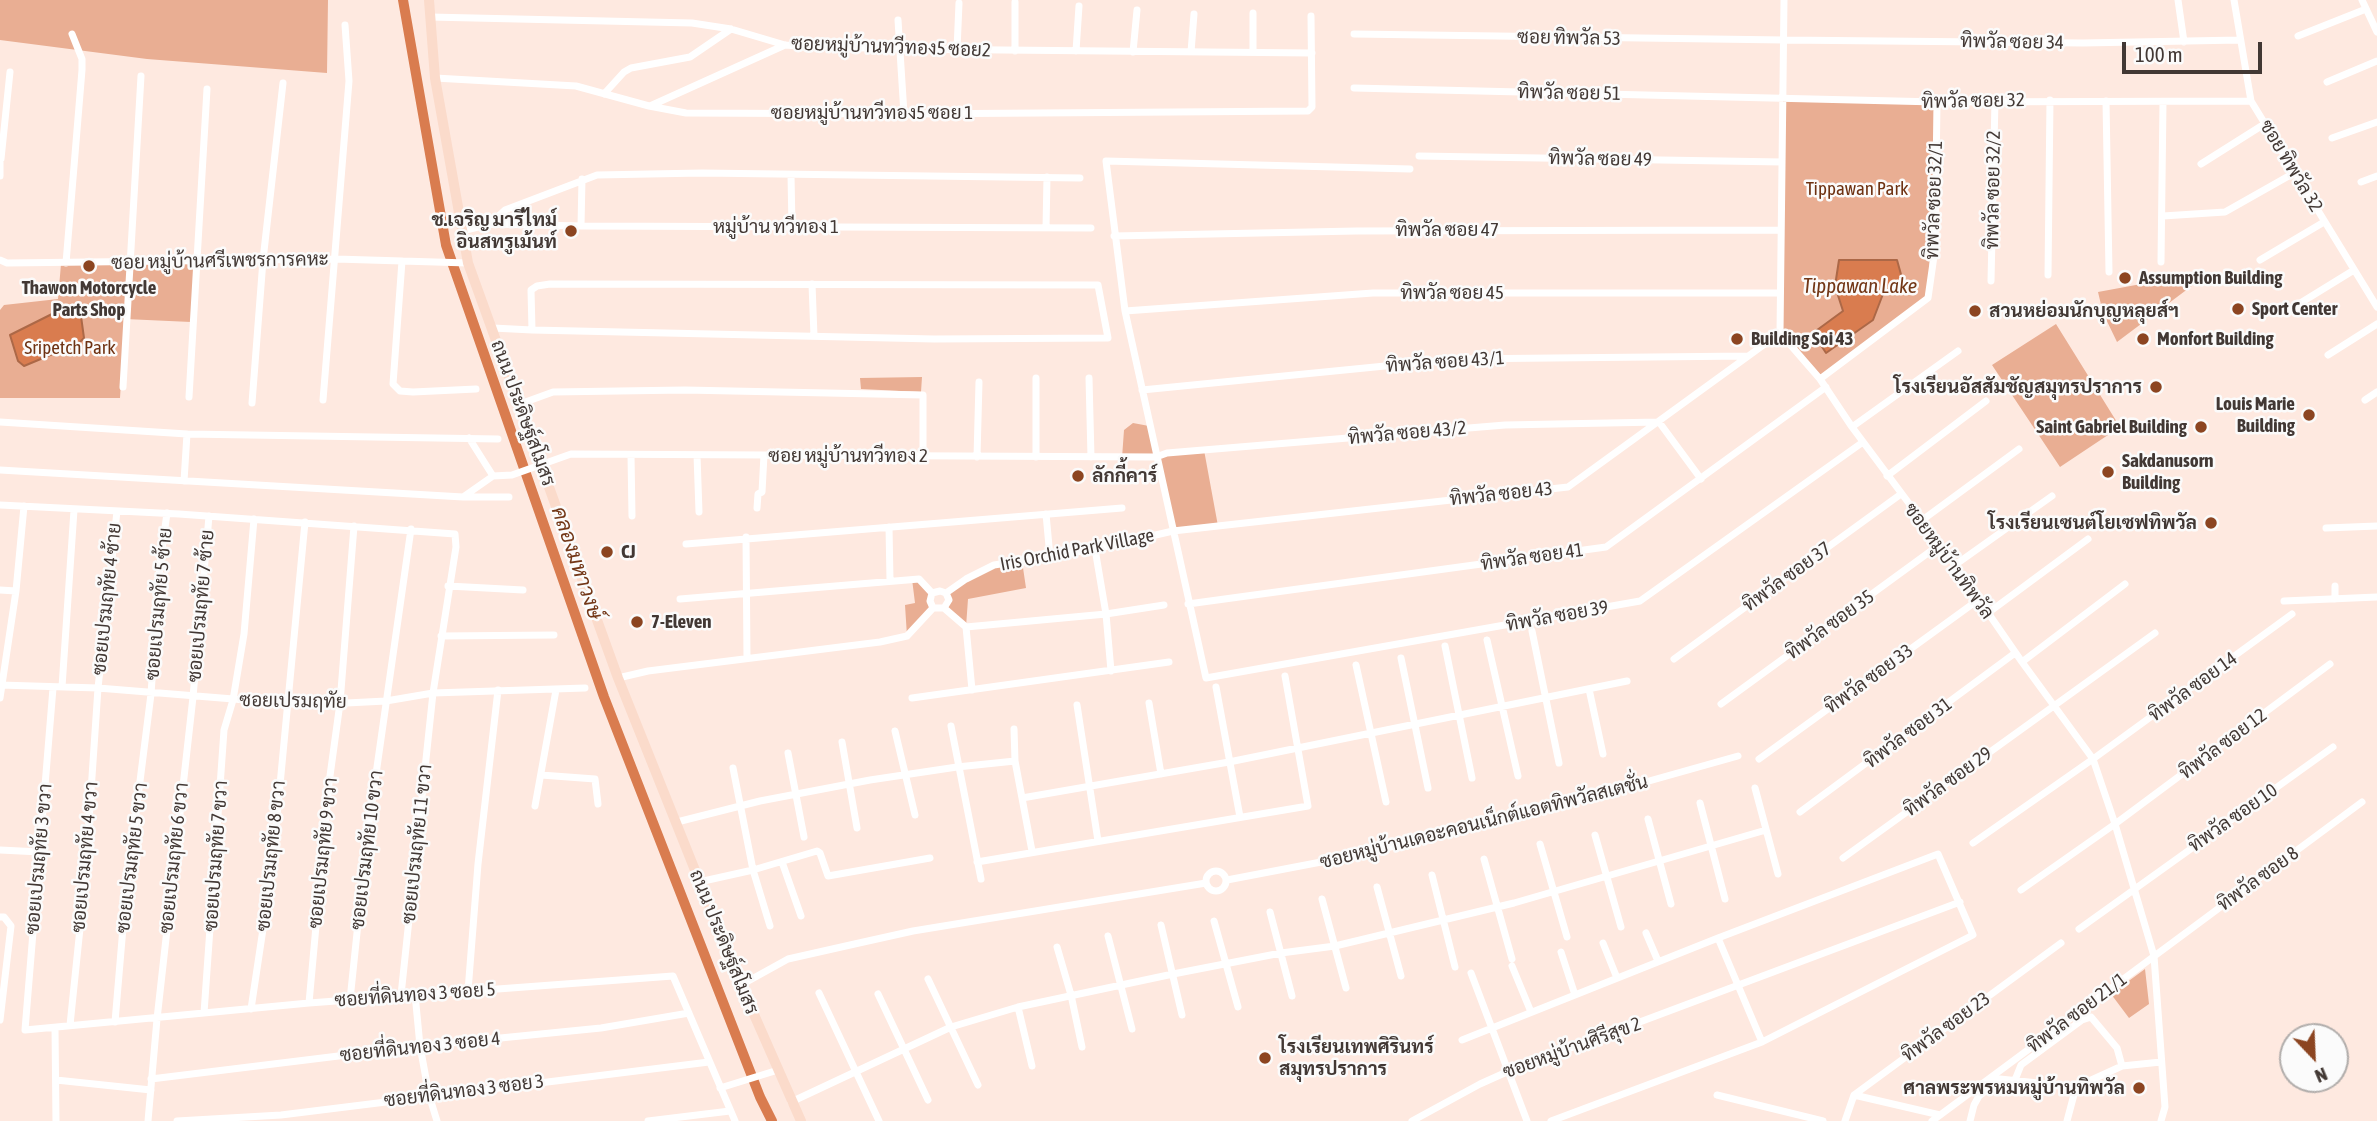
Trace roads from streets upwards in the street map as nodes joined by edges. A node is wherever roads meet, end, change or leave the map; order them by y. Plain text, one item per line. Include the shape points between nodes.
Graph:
1 (429, 0) edge
2 (1784, 0) edge
3 (2178, 0) edge
4 (2234, 0) edge
5 (2362, 0) edge
6 (1015, 2) dead end
7 (959, 3) dead end
8 (1079, 6) dead end
9 (2367, 9) junction
10 (1137, 10) dead end
11 (1253, 13) dead end
12 (1194, 14) dead end
13 (1311, 16) dead end
14 (430, 17) junction
15 (898, 20) dead end
16 (345, 25) dead end
17 (731, 29) junction
18 (2377, 32) edge
19 (72, 34) dead end
20 (1354, 34) dead end
21 (2298, 36) dead end
22 (1784, 40) junction
23 (2240, 40) junction
24 (2184, 42) junction
25 (785, 44) junction
26 (900, 50) junction
27 (957, 50) junction
28 (1015, 51) junction
29 (1076, 51) junction
30 (1133, 52) junction
31 (1191, 52) junction
32 (1252, 52) junction
33 (1312, 53) junction
34 (2377, 61) edge
35 (10, 72) dead end
36 (141, 76) dead end
37 (435, 78) junction
38 (2327, 82) dead end
39 (283, 83) dead end
40 (1354, 88) dead end
41 (207, 89) dead end
42 (604, 94) junction
43 (1783, 98) junction
44 (1995, 100) junction
45 (2050, 100) junction
46 (2106, 101) junction
47 (2251, 101) junction
48 (1937, 102) junction
49 (2163, 102) junction
50 (649, 106) junction
51 (904, 114) junction
52 (2, 122) edge
53 (2377, 122) edge
54 (2266, 123) junction
55 (2332, 138) dead end
56 (1419, 156) dead end
57 (1, 159) edge
58 (1782, 162) junction
59 (2202, 164) dead end
60 (1410, 169) dead end
61 (2294, 173) junction
62 (791, 175) junction
63 (0, 176) edge
64 (2377, 176) edge
65 (1047, 177) junction
66 (1080, 178) dead end
67 (582, 179) junction
68 (2361, 182) dead end
69 (2163, 216) junction
70 (2324, 222) junction
71 (490, 224) junction
72 (581, 226) junction
73 (792, 227) junction
74 (1046, 228) junction
75 (1091, 228) dead end
76 (1780, 230) junction
77 (462, 231) junction
78 (1114, 236) junction
79 (336, 259) junction
80 (0, 260) edge
81 (263, 260) junction
82 (2260, 260) dead end
83 (402, 261) junction
84 (131, 262) junction
85 (197, 262) junction
86 (2161, 262) dead end
87 (66, 263) junction
88 (468, 263) junction
89 (2354, 270) junction
90 (2109, 272) dead end
91 (2048, 275) dead end
92 (1991, 281) dead end
93 (812, 284) junction
94 (1779, 293) junction
95 (2377, 307) edge
96 (2290, 310) dead end
97 (1125, 311) junction
98 (2377, 324) edge
99 (493, 328) junction
100 (532, 330) junction
101 (1780, 333) junction
102 (814, 336) junction
103 (1958, 351) dead end
104 (2328, 355) dead end
105 (1749, 356) junction
106 (1036, 378) dead end
107 (1089, 378) dead end
108 (1820, 379) junction
109 (979, 382) dead end
110 (123, 387) dead end
111 (1825, 387) junction
112 (476, 389) dead end
113 (1142, 390) junction
114 (2377, 392) edge
115 (189, 397) dead end
116 (323, 400) dead end
117 (2365, 400) dead end
118 (1986, 401) dead end
119 (252, 403) dead end
120 (520, 404) junction
121 (0, 422) edge
122 (1659, 422) junction
123 (1852, 427) junction
124 (187, 434) junction
125 (469, 438) junction
126 (498, 439) dead end
127 (1863, 442) junction
128 (2019, 449) dead end
129 (698, 454) junction
130 (631, 455) junction
131 (764, 455) junction
132 (923, 456) junction
133 (977, 457) junction
134 (1036, 457) junction
135 (1091, 457) junction
136 (1156, 457) junction
137 (538, 465) junction
138 (0, 470) edge
139 (1887, 475) junction
140 (493, 476) junction
141 (1701, 479) junction
142 (184, 481) junction
143 (1900, 494) junction
144 (2052, 496) dead end
145 (463, 497) junction
146 (509, 497) dead end
147 (0, 505) edge
148 (24, 506) junction
149 (757, 508) dead end
150 (1122, 508) dead end
151 (74, 510) junction
152 (117, 511) junction
153 (699, 512) dead end
154 (167, 513) junction
155 (1046, 514) junction
156 (209, 516) junction
157 (632, 516) dead end
158 (254, 519) junction
159 (1921, 521) junction
160 (304, 522) junction
161 (354, 526) junction
162 (2377, 526) edge
163 (889, 527) junction
164 (2326, 528) dead end
165 (411, 530) junction
166 (1173, 531) junction
167 (746, 537) junction
168 (2088, 538) dead end
169 (686, 544) dead end
170 (1939, 545) junction
171 (1095, 549) junction
172 (1050, 557) junction
173 (1955, 565) junction
174 (890, 580) junction
175 (2125, 584) dead end
176 (448, 586) junction
177 (2335, 586) dead end
178 (0, 590) edge
179 (523, 590) dead end
180 (16, 591) junction
181 (932, 593) junction
182 (946, 593) junction
183 (746, 594) junction
184 (2377, 597) edge
185 (680, 599) dead end
186 (2335, 599) junction
187 (1978, 600) junction
188 (2284, 601) dead end
189 (1188, 604) junction
190 (1164, 605) dead end
191 (933, 608) junction
192 (944, 608) junction
193 (1988, 613) junction
194 (1106, 614) junction
195 (2292, 614) dead end
196 (966, 627) junction
197 (1532, 631) dead end
198 (2155, 633) dead end
199 (554, 635) dead end
200 (441, 636) junction
201 (1488, 640) dead end
202 (1445, 646) dead end
203 (2015, 653) junction
204 (747, 658) junction
205 (1401, 658) dead end
206 (1674, 659) dead end
207 (1168, 662) dead end
208 (2022, 662) junction
209 (2330, 664) dead end
210 (1356, 665) dead end
211 (1111, 671) junction
212 (1285, 676) dead end
213 (618, 678) junction
214 (1628, 681) dead end
215 (1, 685) edge
216 (62, 687) junction
217 (1216, 687) dead end
218 (53, 688) junction
219 (98, 688) junction
220 (585, 688) dead end
221 (1589, 689) junction
222 (498, 690) junction
223 (556, 690) junction
224 (972, 690) junction
225 (433, 693) junction
226 (151, 694) junction
227 (193, 697) junction
228 (0, 698) edge
229 (912, 698) dead end
230 (1546, 698) junction
231 (233, 700) junction
232 (386, 701) junction
233 (286, 703) junction
234 (340, 703) junction
235 (1149, 703) dead end
236 (1721, 704) dead end
237 (1077, 705) dead end
238 (2054, 706) junction
239 (1502, 707) junction
240 (1459, 715) junction
241 (1415, 724) junction
242 (951, 726) dead end
243 (1014, 729) dead end
244 (895, 731) dead end
245 (1371, 733) junction
246 (842, 741) dead end
247 (2333, 747) dead end
248 (1299, 748) junction
249 (788, 753) dead end
250 (1603, 754) dead end
251 (1738, 756) dead end
252 (1759, 759) dead end
253 (2093, 759) junction
254 (1015, 761) junction
255 (1229, 762) junction
256 (1559, 763) dead end
257 (957, 767) junction
258 (733, 768) dead end
259 (1161, 774) junction
260 (541, 775) junction
261 (906, 775) junction
262 (1517, 776) dead end
263 (1472, 778) dead end
264 (849, 784) junction
265 (1090, 787) junction
266 (1428, 788) dead end
267 (1755, 788) dead end
268 (795, 796) junction
269 (1022, 798) junction
270 (1385, 802) dead end
271 (2362, 802) dead end
272 (1700, 803) dead end
273 (598, 804) dead end
274 (535, 806) dead end
275 (741, 806) junction
276 (1800, 813) dead end
277 (915, 815) dead end
278 (1240, 817) junction
279 (1648, 819) dead end
280 (677, 822) junction
281 (2115, 824) junction
282 (857, 828) dead end
283 (1766, 830) junction
284 (1595, 835) dead end
285 (804, 837) dead end
286 (1098, 841) junction
287 (1973, 843) dead end
288 (1540, 844) dead end
289 (1711, 846) junction
290 (0, 850) edge
291 (1032, 851) junction
292 (40, 852) junction
293 (930, 858) dead end
294 (1843, 858) dead end
295 (1484, 859) dead end
296 (782, 862) junction
297 (977, 862) junction
298 (1659, 862) junction
299 (753, 870) junction
300 (1778, 874) dead end
301 (1432, 875) dead end
302 (1607, 876) junction
303 (981, 880) dead end
304 (1227, 880) junction
305 (699, 882) junction
306 (1206, 883) junction
307 (1377, 887) dead end
308 (2133, 889) junction
309 (2021, 890) dead end
310 (1554, 892) junction
311 (1322, 899) dead end
312 (1725, 899) dead end
313 (1960, 902) junction
314 (1671, 904) dead end
315 (1497, 906) junction
316 (1269, 912) dead end
317 (801, 915) dead end
318 (0, 916) edge
319 (1443, 920) junction
320 (1214, 921) dead end
321 (1161, 925) dead end
322 (770, 926) dead end
323 (1622, 926) dead end
324 (2079, 929) dead end
325 (1389, 933) junction
326 (1646, 933) dead end
327 (1108, 936) dead end
328 (1567, 937) dead end
329 (1718, 938) junction
330 (1604, 943) dead end
331 (2061, 943) dead end
332 (1335, 946) junction
333 (1056, 947) dead end
334 (1561, 951) dead end
335 (1281, 953) junction
336 (2154, 956) junction
337 (1658, 961) junction
338 (1227, 964) junction
339 (1455, 967) dead end
340 (1471, 973) dead end
341 (1173, 974) junction
342 (1401, 976) dead end
343 (1617, 978) junction
344 (928, 979) dead end
345 (741, 985) junction
346 (1121, 986) junction
347 (1737, 987) junction
348 (1346, 988) dead end
349 (468, 991) junction
350 (819, 993) dead end
351 (415, 994) junction
352 (878, 994) dead end
353 (401, 995) junction
354 (1071, 995) junction
355 (1575, 995) junction
356 (1292, 996) dead end
357 (350, 1000) junction
358 (309, 1003) junction
359 (1238, 1006) dead end
360 (1018, 1007) junction
361 (251, 1009) junction
362 (1531, 1012) junction
363 (204, 1013) junction
364 (689, 1013) junction
365 (1182, 1015) dead end
366 (156, 1018) junction
367 (0, 1020) edge
368 (115, 1022) junction
369 (70, 1025) junction
370 (951, 1027) junction
371 (55, 1028) junction
372 (1493, 1028) junction
373 (1132, 1029) dead end
374 (25, 1030) joint
375 (1462, 1040) dead end
376 (1762, 1042) junction
377 (420, 1046) junction
378 (1082, 1047) dead end
379 (904, 1048) junction
380 (709, 1062) junction
381 (2161, 1062) junction
382 (1032, 1066) dead end
383 (2122, 1066) junction
384 (778, 1070) junction
385 (856, 1070) junction
386 (1509, 1071) junction
387 (152, 1079) junction
388 (56, 1080) junction
389 (2015, 1080) junction
390 (978, 1085) dead end
391 (2076, 1087) junction
392 (720, 1088) junction
393 (151, 1090) junction
394 (429, 1095) junction
395 (1717, 1095) dead end
396 (1854, 1095) junction
397 (928, 1100) dead end
398 (792, 1101) junction
399 (730, 1111) junction
400 (1940, 1115) junction
401 (56, 1121) edge
402 (148, 1121) edge
403 (177, 1121) edge
404 (437, 1121) edge
405 (649, 1121) edge
406 (735, 1121) edge
407 (801, 1121) edge
408 (879, 1121) edge
409 (1412, 1121) edge
410 (1527, 1121) edge
411 (1551, 1121) edge
412 (1823, 1121) edge
413 (1845, 1121) edge
414 (1932, 1121) edge
415 (1970, 1121) edge
416 (2067, 1121) edge
417 (2161, 1121) edge

1 - 14 street, ถนน ประดิษฐ์สโมสร
2 - 22 street
3 - 24 street
4 - 23 street
5 - 9 street
6 - 28 street
7 - 27 street
8 - 29 street
9 - 18 street
9 - 21 street
10 - 30 street
11 - 32 street
12 - 31 street
13 - 33 street
14 - 17 street, ซอยหมู่บ้านทวีทอง5 ซอย2 via 692,23
14 - 37 street, ถนน ประดิษฐ์สโมสร
15 - 26 street
16 - 79 street via 349,81
17 - 25 street, ซอยหมู่บ้านทวีทอง5 ซอย2
17 - 42 street via 690,57 631,68
19 - 87 street via 82,70
20 - 22 street, ซอย ทิพวัล 53
22 - 24 street, ทิพวัล ซอย 34
22 - 43 street
23 - 24 street, ทิพวัล ซอย 34
23 - 47 street
25 - 26 street, ซอยหมู่บ้านทวีทอง5 ซอย2
25 - 50 street
26 - 27 street, ซอยหมู่บ้านทวีทอง5 ซอย2
26 - 51 street
27 - 28 street, ซอยหมู่บ้านทวีทอง5 ซอย2
28 - 29 street, ซอยหมู่บ้านทวีทอง5 ซอย2
29 - 30 street, ซอยหมู่บ้านทวีทอง5 ซอย2
30 - 31 street, ซอยหมู่บ้านทวีทอง5 ซอย2
31 - 32 street, ซอยหมู่บ้านทวีทอง5 ซอย2
32 - 33 street, ซอยหมู่บ้านทวีทอง5 ซอย2
33 - 51 street, ซอยหมู่บ้านทวีทอง5 ซอย 1 via 1311,110
34 - 38 street
35 - 52 street
36 - 84 street
37 - 42 street, ซอยหมู่บ้านทวีทอง5 ซอย 1 via 553,83
37 - 77 street, ถนน ประดิษฐ์สโมสร
39 - 81 street
40 - 43 street, ทิพวัล ซอย 51
41 - 85 street
42 - 50 street, ซอยหมู่บ้านทวีทอง5 ซอย 1
43 - 48 street, ทิพวัล ซอย 32
43 - 58 street
44 - 45 street, ทิพวัล ซอย 32
44 - 48 street, ทิพวัล ซอย 32
44 - 92 street, ทิพวัล ซอย 32/2
45 - 46 street, ทิพวัล ซอย 32
45 - 91 street
46 - 49 street, ทิพวัล ซอย 32
46 - 90 street
47 - 49 street, ซอย ทิพวัล 32
47 - 54 street, ซอย ทิพวัล 32
48 - 108 street, ทิพวัล ซอย 32/1 via 1935,248 1928,298
49 - 69 street
50 - 51 street, ซอยหมู่บ้านทวีทอง5 ซอย 1 via 686,113
52 - 57 street
53 - 55 street
54 - 59 street
54 - 61 street, ซอย ทิพวัล 32
56 - 58 street, ทิพวัล ซอย 49
57 - 63 street
58 - 76 street
60 - 78 street via 1105,161
61 - 69 street via 2225,212
61 - 70 street, ซอย ทิพวัล 32
62 - 65 street
62 - 67 street via 597,175
62 - 73 street
64 - 68 street
65 - 66 street
65 - 74 street
67 - 71 street via 505,210
67 - 72 street
69 - 86 street
70 - 82 street
70 - 89 street, ซอย ทิพวัล 32
71 - 72 street, หมู่บ้าน ทวีทอง 1
71 - 77 street, หมู่บ้าน ทวีทอง 1
72 - 73 street, หมู่บ้าน ทวีทอง 1
73 - 74 street, หมู่บ้าน ทวีทอง 1
74 - 75 street, หมู่บ้าน ทวีทอง 1
76 - 78 street, ทิพวัล ซอย 47 via 1356,230
76 - 94 street
77 - 88 street, ถนน ประดิษฐ์สโมสร
78 - 97 street
79 - 81 street, ซอย หมู่บ้านศรีเพชรการคหะ
79 - 83 street, ซอย หมู่บ้านศรีเพชรการคหะ
79 - 116 street
80 - 87 street, ซอย หมู่บ้านศรีเพชรการคหะ
81 - 85 street, ซอย หมู่บ้านศรีเพชรการคหะ
81 - 119 street
83 - 88 street, ซอย หมู่บ้านศรีเพชรการคหะ
83 - 112 street via 393,384 400,391 413,392
84 - 85 street, ซอย หมู่บ้านศรีเพชรการคหะ
84 - 87 street, ซอย หมู่บ้านศรีเพชรการคหะ
84 - 110 street
85 - 115 street
88 - 99 street, ถนน ประดิษฐ์สโมสร
89 - 95 street, ซอย ทิพวัล 32
89 - 96 street
93 - 100 street via 537,286 531,290
93 - 102 street
93 - 102 street via 1098,285 1108,338
94 - 97 street, ทิพวัล ซอย 45 via 1373,293
94 - 101 street
97 - 113 street
98 - 104 street
99 - 100 street
99 - 120 street, ถนน ประดิษฐ์สโมสร
100 - 102 street
101 - 105 street, ทิพวัล ซอย 43
101 - 108 street, ซอยหมู่บ้านทิพวัล
103 - 123 street
105 - 113 street, ทิพวัล ซอย 43/1 via 1456,359
105 - 122 street, ทิพวัล ซอย 43
106 - 134 street
107 - 135 street
108 - 111 street, ซอยหมู่บ้านทิพวัล
109 - 133 street
111 - 123 street, ซอยหมู่บ้านทิพวัล
111 - 141 street, ทิพวัล ซอย 41
113 - 136 street
114 - 117 street
118 - 139 street
120 - 132 street via 553,392 923,395
120 - 137 street, ถนน ประดิษฐ์สโมสร
121 - 124 street
122 - 136 street, ทิพวัล ซอย 43/2 via 1505,425
122 - 141 street
122 - 166 street, ทิพวัล ซอย 43 via 1568,487
123 - 127 street, ซอยหมู่บ้านทิพวัล
124 - 125 street
124 - 142 street
125 - 126 street
125 - 140 street
127 - 139 street, ซอยหมู่บ้านทิพวัล
127 - 189 street, ทิพวัล ซอย 39 via 1640,601 1205,678
128 - 159 street
129 - 130 street, ซอย หมู่บ้านทวีทอง 2
129 - 131 street, ซอย หมู่บ้านทวีทอง 2
129 - 153 street
130 - 137 street, ซอย หมู่บ้านทวีทอง 2 via 571,454
130 - 157 street
131 - 132 street, ซอย หมู่บ้านทวีทอง 2
131 - 149 street
132 - 133 street, ซอย หมู่บ้านทวีทอง 2
133 - 134 street, ซอย หมู่บ้านทวีทอง 2
134 - 135 street, ซอย หมู่บ้านทวีทอง 2
135 - 136 street, ซอย หมู่บ้านทวีทอง 2
136 - 166 street
137 - 140 street, ซอย หมู่บ้านทวีทอง 2 via 513,475
137 - 213 street, ถนน ประดิษฐ์สโมสร
138 - 142 street
139 - 143 street, ซอยหมู่บ้านทิพวัล
140 - 145 street
141 - 189 street, ทิพวัล ซอย 41 via 1606,547
142 - 145 street
143 - 159 street, ซอยหมู่บ้านทิพวัล
143 - 206 street, ทิพวัล ซอย 37
144 - 173 street
145 - 146 street
147 - 148 street
148 - 151 street
148 - 180 street
150 - 155 street
151 - 152 street
151 - 216 street
152 - 154 street
152 - 219 street, ซอยเปรมฤทัย 4 ซ้าย
154 - 156 street
154 - 226 street, ซอยเปรมฤทัย 5 ซ้าย
155 - 163 street
155 - 172 street
156 - 158 street
156 - 227 street, ซอยเปรมฤทัย 7 ซ้าย
158 - 160 street
158 - 231 street
159 - 170 street, ซอยหมู่บ้านทิพวัล
160 - 161 street
160 - 233 street, ซอยเปรมฤทัย 8 ขวา
161 - 165 street
161 - 234 street, ซอยเปรมฤทัย 9 ขวา
162 - 164 street
163 - 167 street
163 - 174 street
165 - 176 street, ซอยเปรมฤทัย 11 ขวา via 456,536
165 - 232 street, ซอยเปรมฤทัย 10 ขวา
166 - 171 street, Iris Orchid Park Village
166 - 189 street
167 - 169 street
167 - 183 street
168 - 193 street
170 - 173 street, ซอยหมู่บ้านทิพวัล
170 - 236 street, ทิพวัล ซอย 35
171 - 172 street, Iris Orchid Park Village
171 - 194 street
172 - 182 street, Iris Orchid Park Village via 994,565
173 - 187 street, ซอยหมู่บ้านทิพวัล
174 - 181 street via 919,579
174 - 183 street
175 - 208 street
176 - 179 street
176 - 200 street, ซอยเปรมฤทัย 11 ขวา
177 - 186 street
178 - 180 street
180 - 215 street
181 - 182 street
181 - 191 street
182 - 192 street via 949,600
183 - 185 street
183 - 204 street
184 - 186 street
186 - 188 street
187 - 193 street, ซอยหมู่บ้านทิพวัล
187 - 252 street, ทิพวัล ซอย 33
190 - 194 street
191 - 192 street
191 - 204 street via 907,636
192 - 196 street
193 - 203 street, ซอยหมู่บ้านทิพวัล
194 - 196 street
194 - 211 street
195 - 253 street, ทิพวัล ซอย 14
196 - 224 street
197 - 230 street
198 - 238 street, ทิพวัล ซอย 29
199 - 200 street
200 - 225 street, ซอยเปรมฤทัย 11 ขวา
201 - 239 street
202 - 240 street
203 - 208 street, ซอยหมู่บ้านทิพวัล
203 - 276 street, ทิพวัล ซอย 31
204 - 213 street
205 - 241 street
207 - 211 street
208 - 238 street, ซอยหมู่บ้านทิพวัล
209 - 281 street, ทิพวัล ซอย 12
210 - 245 street
211 - 224 street
212 - 248 street
213 - 280 street, ถนน ประดิษฐ์สโมสร
214 - 221 street
215 - 218 street, ซอยเปรมฤทัย
215 - 228 street
216 - 218 street, ซอยเปรมฤทัย
216 - 219 street, ซอยเปรมฤทัย
217 - 255 street
218 - 292 street, ซอยเปรมฤทัย 3 ขวา
219 - 226 street, ซอยเปรมฤทัย
219 - 369 street, ซอยเปรมฤทัย 4 ขวา
220 - 223 street, ซอยเปรมฤทัย
221 - 230 street
221 - 250 street
222 - 223 street, ซอยเปรมฤทัย
222 - 225 street, ซอยเปรมฤทัย
222 - 349 street
223 - 260 street
224 - 229 street
225 - 232 street, ซอยเปรมฤทัย
225 - 353 street, ซอยเปรมฤทัย 11 ขวา
226 - 227 street, ซอยเปรมฤทัย
226 - 368 street, ซอยเปรมฤทัย 5 ขวา
227 - 231 street, ซอยเปรมฤทัย
227 - 366 street, ซอยเปรมฤทัย 6 ขวา
230 - 239 street
230 - 256 street
231 - 233 street, ซอยเปรมฤทัย
231 - 363 street, ซอยเปรมฤทัย 7 ขวา via 224,730
232 - 234 street, ซอยเปรมฤทัย
232 - 357 street, ซอยเปรมฤทัย 10 ขวา
233 - 234 street, ซอยเปรมฤทัย
233 - 361 street, ซอยเปรมฤทัย 8 ขวา via 272,869
234 - 358 street, ซอยเปรมฤทัย 9 ขวา
235 - 259 street
237 - 265 street
238 - 253 street, ซอยหมู่บ้านทิพวัล
238 - 294 street, ทิพวัล ซอย 29
239 - 240 street
239 - 262 street
240 - 241 street
240 - 263 street
241 - 245 street
241 - 266 street
242 - 257 street
243 - 254 street
244 - 261 street
245 - 248 street
245 - 270 street
246 - 264 street
247 - 308 street, ทิพวัล ซอย 10
248 - 255 street
248 - 278 street via 1308,806
249 - 268 street
251 - 304 street, ซอยหมู่บ้านเดอะคอนเน็กต์แอตทิพวัลสเตชั่น via 1521,817
253 - 281 street, ซอยหมู่บ้านทิพวัล
253 - 287 street, ทิพวัล ซอย 14
254 - 257 street
254 - 269 street
255 - 259 street
255 - 278 street
257 - 261 street
257 - 297 street
258 - 275 street
259 - 265 street
260 - 273 street via 595,779
260 - 274 street
261 - 264 street
261 - 277 street
264 - 268 street
264 - 282 street
265 - 269 street
265 - 286 street
267 - 283 street
268 - 275 street
268 - 285 street
269 - 291 street
271 - 336 street, ทิพวัล ซอย 8
272 - 289 street
275 - 280 street
275 - 299 street
278 - 286 street
279 - 298 street
280 - 305 street, ถนน ประดิษฐ์สโมสร
281 - 308 street, ซอยหมู่บ้านทิพวัล
281 - 309 street, ทิพวัล ซอย 12
283 - 289 street
283 - 300 street
284 - 302 street
286 - 291 street
288 - 310 street
289 - 298 street
289 - 312 street
290 - 292 street
291 - 297 street
292 - 374 street, ซอยเปรมฤทัย 3 ขวา
293 - 296 street via 828,876 818,851
295 - 315 street
296 - 299 street
296 - 317 street
297 - 303 street
298 - 302 street
298 - 314 street
299 - 305 street
299 - 322 street
301 - 319 street
302 - 310 street
302 - 323 street
304 - 306 street, ซอยหมู่บ้านเดอะคอนเน็กต์แอตทิพวัลสเตชั่น via 1219,891
304 - 306 street, ซอยหมู่บ้านเดอะคอนเน็กต์แอตทิพวัลสเตชั่น via 1215,870
305 - 345 street, ถนน ประดิษฐ์สโมสร
306 - 345 street, ซอยหมู่บ้านเดอะคอนเน็กต์แอตทิพวัลสเตชั่น via 913,931 788,959
307 - 325 street
308 - 324 street
308 - 336 street, ซอยหมู่บ้านทิพวัล
310 - 315 street
310 - 328 street
311 - 332 street
313 - 329 street via 1938,854
313 - 347 street, ซอยหมู่บ้านศิรีสุข 2
313 - 376 street via 1972,937
315 - 319 street
315 - 362 street
316 - 335 street
318 - 367 street via 11,926
319 - 325 street
319 - 339 street
320 - 338 street
321 - 341 street
325 - 332 street
325 - 342 street
326 - 337 street
327 - 346 street
329 - 337 street
329 - 347 street
330 - 343 street
331 - 396 street, ทิพวัล ซอย 23
332 - 335 street
332 - 348 street
333 - 354 street
334 - 355 street
335 - 338 street
335 - 356 street
336 - 381 street, ซอยหมู่บ้านทิพวัล
336 - 400 street, ทิพวัล ซอย 21/1
337 - 343 street
338 - 341 street
338 - 359 street
340 - 372 street
341 - 346 street
341 - 365 street
343 - 355 street
344 - 370 street
345 - 384 street, ถนน ประดิษฐ์สโมสร
346 - 354 street
346 - 373 street
347 - 376 street
347 - 386 street, ซอยหมู่บ้านศิรีสุข 2
349 - 351 street, ซอยที่ดินทอง 3 ซอย 5
349 - 364 street, ซอยที่ดินทอง 3 ซอย 5 via 673,976
350 - 385 street
351 - 353 street, ซอยที่ดินทอง 3 ซอย 5
351 - 377 street
352 - 379 street
353 - 357 street, ซอยที่ดินทอง 3 ซอย 5
354 - 360 street
354 - 378 street
355 - 362 street
357 - 358 street, ซอยที่ดินทอง 3 ซอย 5
358 - 361 street, ซอยที่ดินทอง 3 ซอย 5
360 - 370 street
360 - 382 street
361 - 363 street, ซอยที่ดินทอง 3 ซอย 5
362 - 372 street
363 - 366 street, ซอยที่ดินทอง 3 ซอย 5
364 - 377 street, ซอยที่ดินทอง 3 ซอย 4 via 601,1028
364 - 380 street
366 - 368 street, ซอยที่ดินทอง 3 ซอย 5
366 - 387 street
368 - 369 street, ซอยที่ดินทอง 3 ซอย 5
369 - 371 street, ซอยที่ดินทอง 3 ซอย 5
370 - 379 street
370 - 390 street
371 - 374 street, ซอยที่ดินทอง 3 ซอย 5
371 - 388 street
372 - 375 street
372 - 386 street
376 - 411 street
377 - 387 street, ซอยที่ดินทอง 3 ซอย 4
377 - 394 street
379 - 385 street
379 - 397 street
380 - 392 street
380 - 394 street, ซอยที่ดินทอง 3 ซอย 3
381 - 383 street
381 - 417 street, ซอยหมู่บ้านทิพวัล via 2165,1107
383 - 389 street via 2117,1048 2091,1017 2021,1065
383 - 391 street
384 - 392 street
384 - 398 street, ถนน ประดิษฐ์สโมสร
385 - 398 street
385 - 408 street
386 - 409 street, ซอยหมู่บ้านศิรีสุข 2
386 - 410 street
387 - 393 street
388 - 393 street
388 - 401 street
389 - 391 street
389 - 415 street via 2000,1079 1983,1092
391 - 416 street
392 - 399 street
393 - 402 street
394 - 403 street, ซอยที่ดินทอง 3 ซอย 3 via 281,1115
394 - 404 street
395 - 412 street
396 - 400 street
396 - 413 street
398 - 407 street, ถนน ประดิษฐ์สโมสร
399 - 405 street
399 - 406 street
400 - 414 street, ทิพวัล ซอย 21/1

